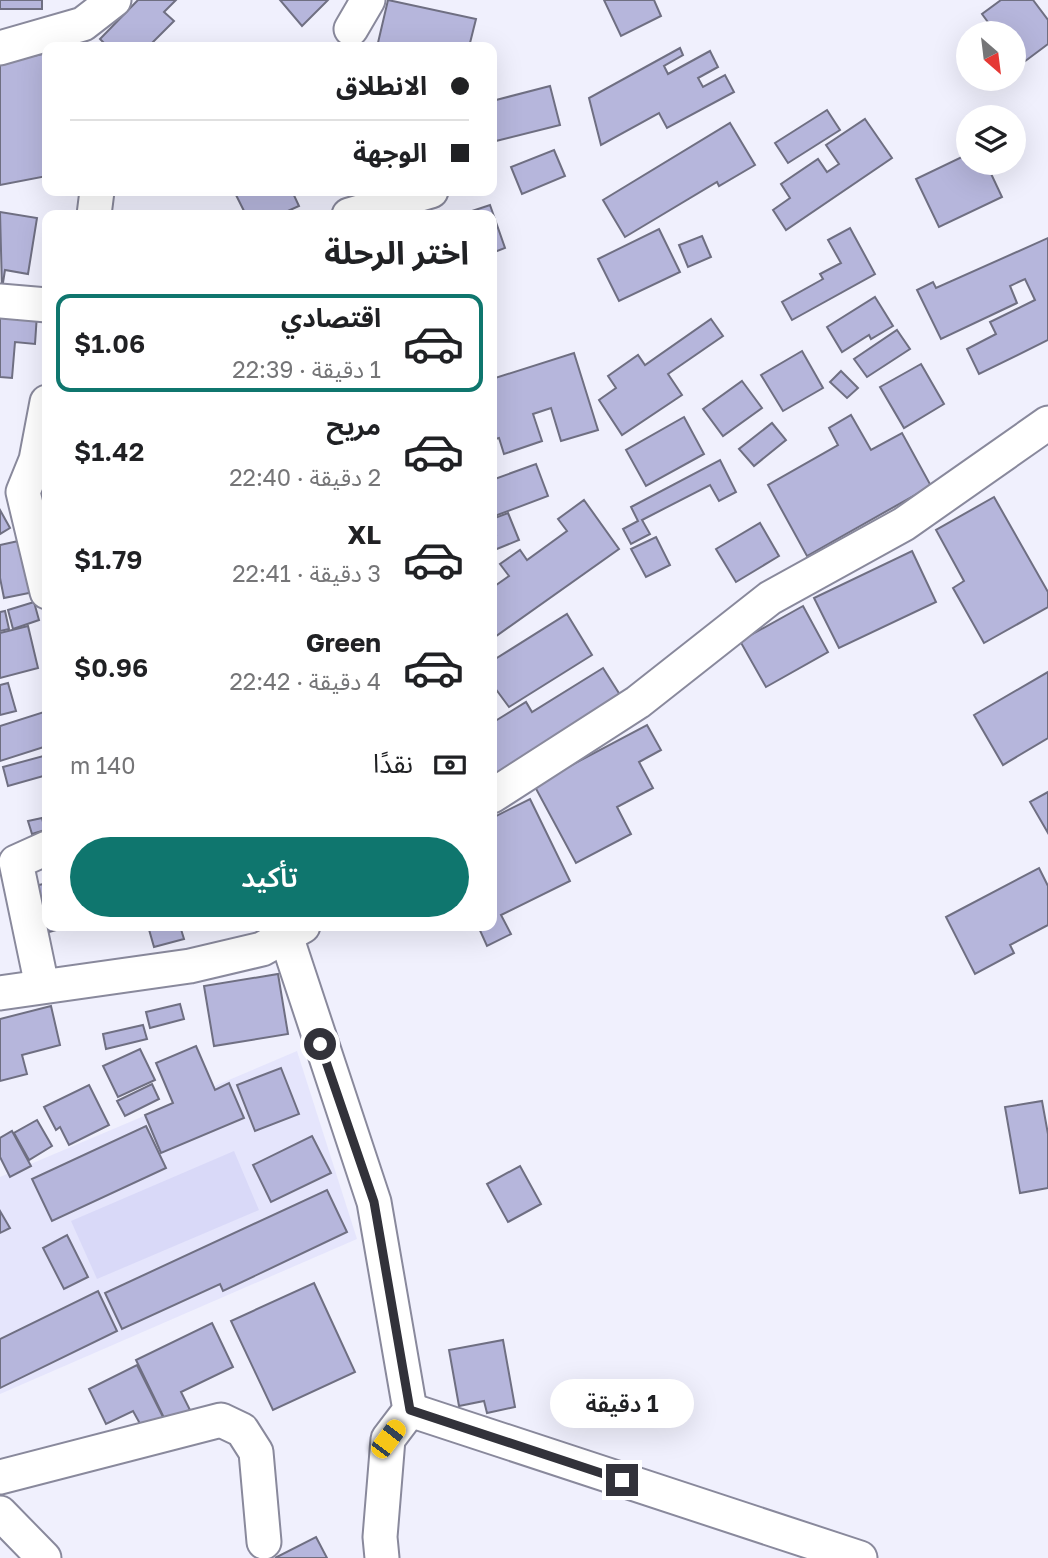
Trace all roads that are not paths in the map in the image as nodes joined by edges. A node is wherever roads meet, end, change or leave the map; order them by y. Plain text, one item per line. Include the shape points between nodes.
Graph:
1 (114, 0) edge
2 (368, 0) edge
3 (351, 29) dead end
4 (86, 36) edge
5 (42, 42) edge
6 (43, 42) edge
7 (0, 48) edge
8 (414, 196) edge
9 (366, 210) edge
10 (0, 300) edge
11 (42, 304) edge
12 (1048, 423) edge
13 (42, 428) edge
14 (42, 571) edge
15 (497, 793) edge
16 (42, 850) edge
17 (295, 931) edge
18 (43, 986) junction
19 (0, 993) edge
20 (410, 1410) junction
21 (0, 1477) edge
22 (0, 1513) edge
23 (264, 1542) dead end
24 (44, 1558) edge
25 (382, 1558) edge
26 (860, 1558) edge

1 - 4 street
2 - 3 street
4 - 6 street
5 - 7 street
8 - 9 street
10 - 11 street
12 - 15 street via 904,524 770,598 638,702
13 - 14 street via 23,492
16 - 18 street via 16,862
17 - 18 street via 253,952 190,966
17 - 20 street via 374,1202
18 - 19 street
20 - 25 street via 388,1439
20 - 26 street
21 - 23 street via 221,1420 242,1430 256,1452
22 - 24 street

